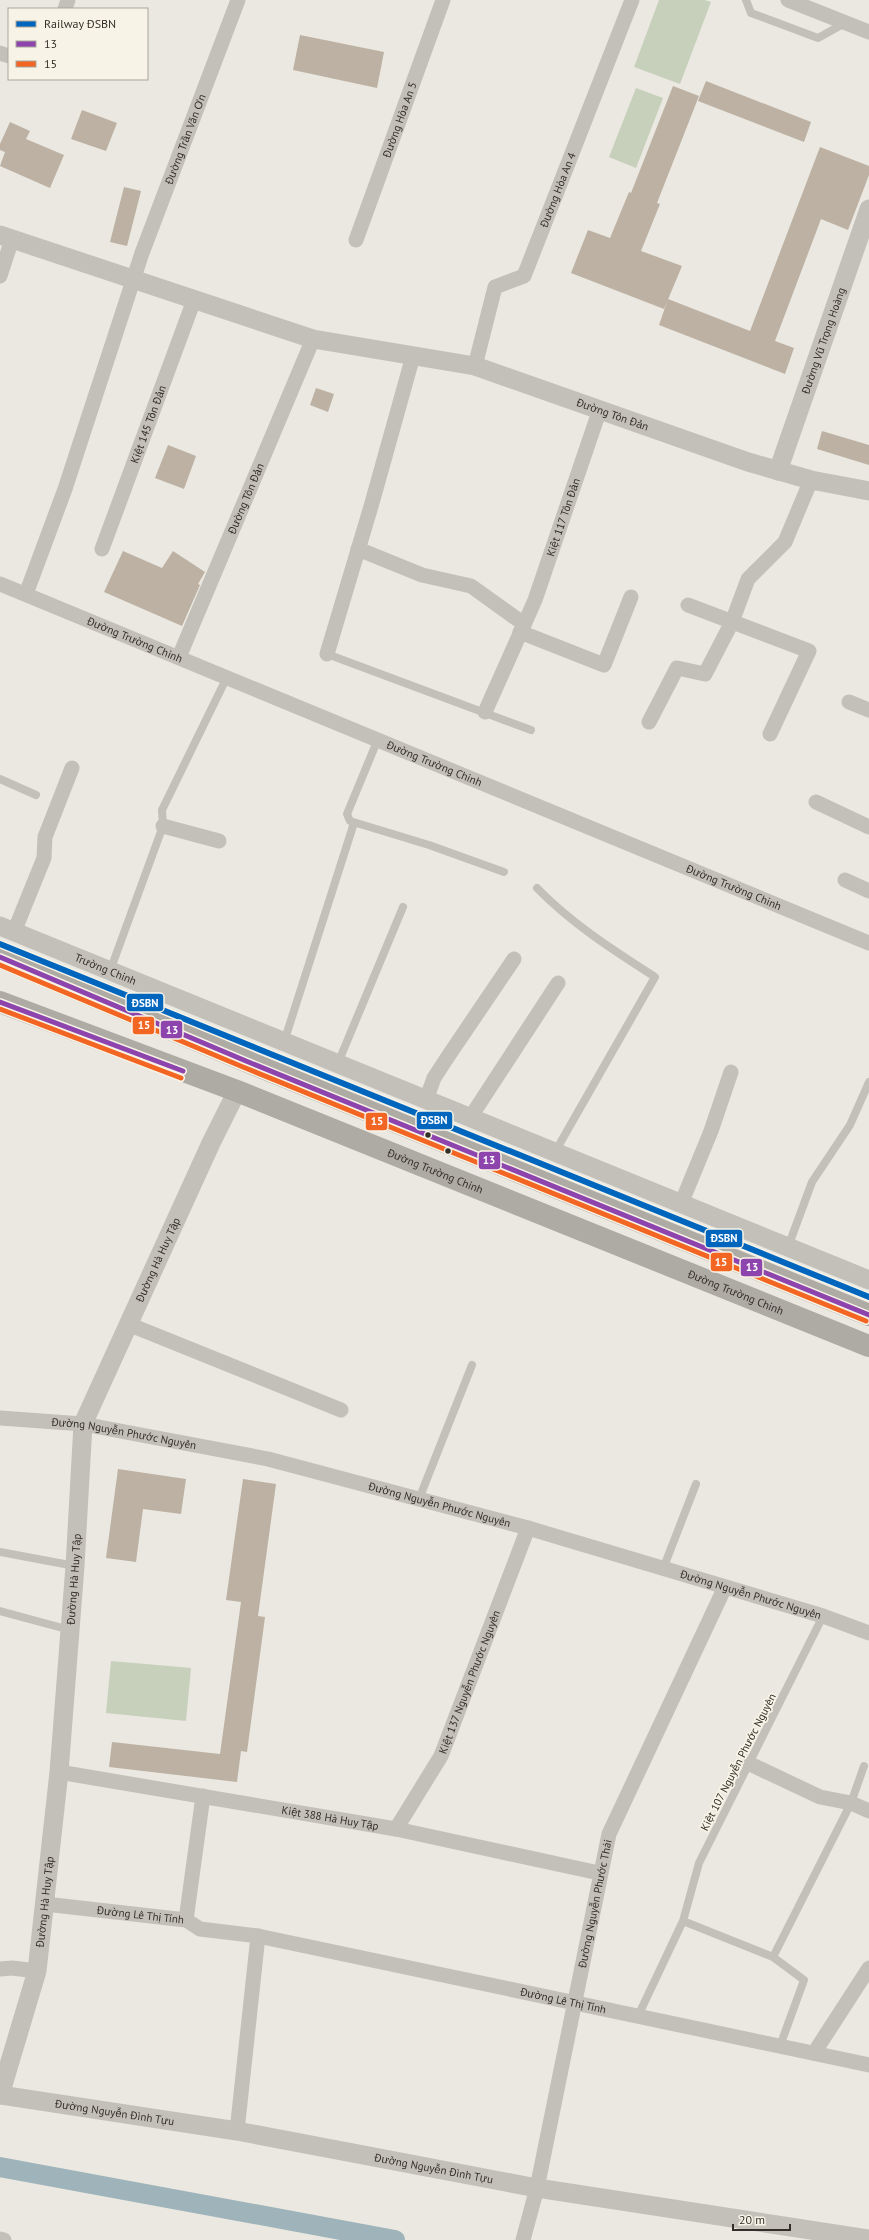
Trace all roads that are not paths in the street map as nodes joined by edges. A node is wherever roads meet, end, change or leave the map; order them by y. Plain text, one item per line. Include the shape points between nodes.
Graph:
1 (238, 0) edge
2 (443, 0) edge
3 (632, 0) edge
4 (746, 0) edge
5 (788, 0) edge
6 (845, 23) junction
7 (869, 32) edge
8 (869, 209) edge
9 (6, 237) edge
10 (356, 240) dead end
11 (0, 276) edge
12 (132, 280) junction
13 (194, 300) junction
14 (313, 339) junction
15 (413, 356) junction
16 (475, 366) junction
17 (600, 409) junction
18 (778, 471) junction
19 (811, 480) junction
20 (869, 491) edge
21 (102, 549) dead end
22 (358, 549) junction
23 (0, 584) edge
24 (26, 594) junction
25 (630, 597) dead end
26 (688, 606) dead end
27 (732, 622) junction
28 (522, 628) junction
29 (327, 654) joint
30 (179, 657) junction
31 (227, 677) junction
32 (849, 702) dead end
33 (869, 710) edge
34 (484, 712) junction
35 (650, 722) dead end
36 (531, 730) dead end
37 (770, 734) dead end
38 (378, 739) junction
39 (72, 768) dead end
40 (0, 779) edge
41 (36, 795) dead end
42 (816, 802) dead end
43 (354, 823) junction
44 (163, 826) junction
45 (869, 827) edge
46 (219, 841) dead end
47 (504, 872) dead end
48 (846, 880) dead end
49 (537, 888) dead end
50 (869, 891) edge
51 (403, 907) dead end
52 (7, 929) edge
53 (869, 943) edge
54 (0, 957) edge
55 (514, 959) dead end
56 (110, 971) junction
57 (558, 983) dead end
58 (0, 1002) edge
59 (281, 1040) junction
60 (338, 1063) junction
61 (731, 1072) dead end
62 (869, 1082) edge
63 (237, 1091) junction
64 (426, 1100) junction
65 (470, 1118) junction
66 (554, 1152) junction
67 (681, 1204) junction
68 (788, 1247) junction
69 (869, 1280) edge
70 (869, 1315) edge
71 (128, 1324) junction
72 (869, 1346) edge
73 (472, 1365) dead end
74 (341, 1410) dead end
75 (0, 1418) edge
76 (83, 1424) junction
77 (696, 1484) dead end
78 (419, 1499) junction
79 (528, 1528) junction
80 (0, 1552) edge
81 (75, 1566) junction
82 (664, 1569) junction
83 (725, 1587) junction
84 (0, 1611) edge
85 (823, 1616) junction
86 (70, 1630) junction
87 (869, 1633) edge
88 (750, 1764) junction
89 (864, 1766) dead end
90 (59, 1772) junction
91 (203, 1796) junction
92 (851, 1803) junction
93 (869, 1812) edge
94 (396, 1829) junction
95 (599, 1873) junction
96 (45, 1904) junction
97 (186, 1920) junction
98 (683, 1921) junction
99 (258, 1936) junction
100 (773, 1957) junction
101 (869, 1968) edge
102 (0, 1969) edge
103 (37, 1971) junction
104 (574, 2003) junction
105 (638, 2016) junction
106 (780, 2046) junction
107 (814, 2053) junction
108 (869, 2065) edge
109 (0, 2095) edge
110 (237, 2131) junction
111 (537, 2188) junction
112 (869, 2239) edge
113 (0, 2240) edge
114 (4, 2240) edge
115 (523, 2240) edge

1 - 12 street, Đường Trần Văn Ơn
2 - 10 street, Đường Hòa An 5
3 - 16 street, Đường Hòa An 4 via 524,276 495,287
4 - 6 lane via 751,13 818,38
5 - 6 street
6 - 7 street
8 - 18 street, Đường Vũ Trọng Hoàng
9 - 11 street, Đường Tôn Đản
9 - 12 street, Đường Tôn Đản
12 - 13 street, Đường Tôn Đản
12 - 24 street, Đường Trần Văn Ơn via 65,489
13 - 14 street, Đường Tôn Đản
13 - 21 street, Kiệt 145 Tôn Đản
14 - 15 street, Đường Tôn Đản
14 - 30 street, Đường Tôn Đản
15 - 16 street, Đường Tôn Đản
15 - 22 street
16 - 17 street, Đường Tôn Đản
17 - 18 street, Đường Tôn Đản
17 - 28 street, Kiệt 117 Tôn Đản via 535,600
18 - 19 street, Đường Tôn Đản
19 - 20 street, Đường Tôn Đản
19 - 27 street via 785,542 748,579
22 - 28 street via 422,575 471,586
22 - 29 street
23 - 24 street, Đường Trường Chinh
24 - 30 street, Đường Trường Chinh via 74,616
25 - 28 street via 604,665
26 - 27 street
27 - 35 street via 705,674 677,668
27 - 37 street via 809,651
28 - 34 street, Kiệt 117 Tôn Đản
29 - 34 lane
30 - 31 street, Đường Trường Chinh
31 - 38 street, Đường Trường Chinh
31 - 44 lane via 162,810
32 - 33 street
34 - 36 lane
38 - 43 lane via 347,814
38 - 53 street, Đường Trường Chinh
39 - 52 street via 45,838 44,858
40 - 41 lane
42 - 45 street
43 - 47 lane via 428,845
43 - 59 lane
44 - 46 street
44 - 56 lane
48 - 50 street
49 - 66 lane via 595,939 655,976
51 - 60 lane
52 - 56 street, Trường Chinh
54 - 70 highway via 246,1061
55 - 64 street via 434,1078
56 - 59 street, Trường Chinh
57 - 65 street
58 - 63 highway, Đường Trường Chinh
59 - 60 street
60 - 64 street
61 - 67 street via 711,1131
62 - 68 lane via 850,1124 812,1182
63 - 71 street, Đường Hà Huy Tập
63 - 72 highway, Đường Trường Chinh
64 - 65 street
65 - 66 street
66 - 67 street
67 - 68 street
68 - 69 street
71 - 74 street
71 - 76 street, Đường Hà Huy Tập
73 - 78 lane
75 - 76 street, Đường Nguyễn Phước Nguyên
76 - 78 street, Đường Nguyễn Phước Nguyên via 268,1459
76 - 81 street, Đường Hà Huy Tập
77 - 82 lane
78 - 79 street, Đường Nguyễn Phước Nguyên
79 - 82 street, Đường Nguyễn Phước Nguyên
79 - 94 street, Kiệt 137 Nguyễn Phước Nguyên via 441,1756
80 - 81 lane
81 - 86 street, Đường Hà Huy Tập
82 - 83 street, Đường Nguyễn Phước Nguyên
83 - 85 street, Đường Nguyễn Phước Nguyên
83 - 95 street, Đường Nguyễn Phước Thái via 608,1834
84 - 86 lane
85 - 87 street, Đường Nguyễn Phước Nguyên
85 - 88 lane, Kiệt 107 Nguyễn Phước Nguyên
86 - 90 street, Đường Hà Huy Tập
88 - 92 street via 820,1797
88 - 98 lane, Kiệt 107 Nguyễn Phước Nguyên via 699,1863
89 - 92 lane
90 - 91 street, Kiệt 388 Hà Huy Tập
90 - 96 street, Đường Hà Huy Tập
91 - 94 street, Kiệt 388 Hà Huy Tập
91 - 97 street
92 - 93 street
92 - 100 lane
94 - 95 street, Kiệt 388 Hà Huy Tập
95 - 104 street, Đường Nguyễn Phước Thái
96 - 97 street, Đường Lê Thị Tính
96 - 103 street, Đường Hà Huy Tập
97 - 99 street, Đường Lê Thị Tính via 200,1929
98 - 100 lane
98 - 105 lane, Kiệt 107 Nguyễn Phước Nguyên
99 - 104 street, Đường Lê Thị Tính
99 - 110 street
100 - 106 lane via 804,1980
101 - 107 street
102 - 103 street
103 - 109 street, Đường Hà Huy Tập
104 - 105 street, Đường Lê Thị Tính
104 - 111 street, Đường Nguyễn Phước Thái
105 - 106 street, Đường Lê Thị Tính
106 - 107 street, Đường Lê Thị Tính
107 - 108 street, Đường Lê Thị Tính
109 - 110 street, Đường Nguyễn Đình Tựu
110 - 111 street, Đường Nguyễn Đình Tựu
111 - 112 street, Đường Nguyễn Đình Tựu
111 - 115 street, Đường Nguyễn Phước Thái
113 - 114 street

